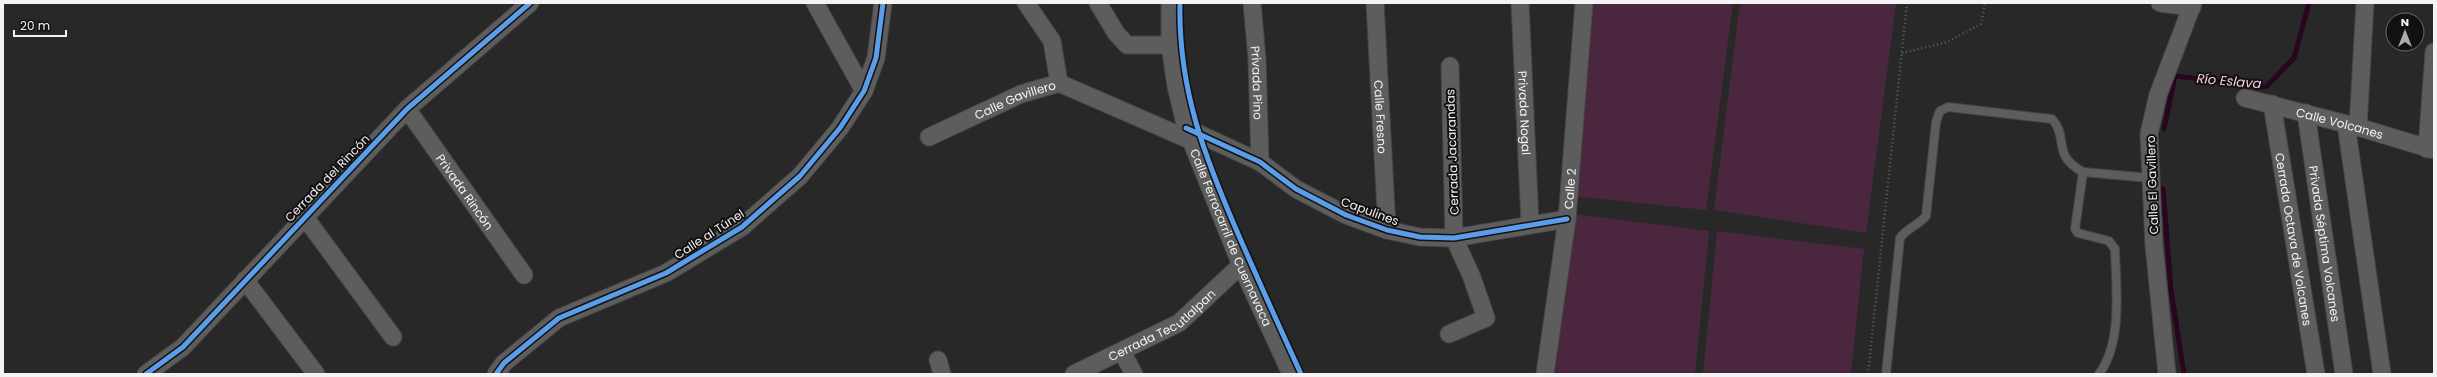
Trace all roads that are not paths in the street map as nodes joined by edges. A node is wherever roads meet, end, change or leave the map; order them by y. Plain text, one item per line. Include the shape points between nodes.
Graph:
1 (530, 3) edge
2 (815, 3) edge
3 (883, 3) edge
4 (1026, 3) edge
5 (1098, 3) edge
6 (1170, 3) edge
7 (1252, 3) edge
8 (1376, 3) edge
9 (1520, 3) edge
10 (1584, 3) edge
11 (2160, 3) edge
12 (2365, 3) edge
13 (2193, 5) edge
14 (1170, 44) junction
15 (2434, 52) edge
16 (1450, 66) dead end
17 (1059, 83) junction
18 (864, 91) junction
19 (2245, 98) dead end
20 (2272, 104) junction
21 (407, 109) junction
22 (2306, 113) junction
23 (2352, 126) junction
24 (1188, 134) junction
25 (929, 137) dead end
26 (2430, 150) edge
27 (1260, 162) junction
28 (2083, 172) junction
29 (2150, 178) junction
30 (304, 216) junction
31 (1567, 219) junction
32 (1530, 224) junction
33 (1387, 230) junction
34 (1454, 238) junction
35 (1241, 265) junction
36 (524, 275) dead end
37 (245, 280) junction
38 (1449, 334) dead end
39 (393, 337) dead end
40 (1122, 352) junction
41 (146, 374) edge
42 (316, 374) edge
43 (496, 374) edge
44 (1074, 374) edge
45 (1134, 374) edge
46 (1291, 374) edge
47 (1544, 374) edge
48 (1886, 374) edge
49 (2099, 374) edge
50 (2167, 374) edge
51 (2316, 374) edge
52 (2344, 374) edge
53 (2382, 374) edge

1 - 21 street, Cerrada del Rincón
2 - 18 street
3 - 18 street, Calle al Túnel via 876,58
4 - 17 street via 1052,41
5 - 14 street via 1116,33 1127,45
6 - 14 street, Calle Ferrocarril de Cuernavaca
7 - 27 street, Privada Pino via 1257,59
8 - 33 street, Calle Fresno
9 - 32 street, Privada Nogal
10 - 31 street, Calle 2
11 - 13 street
12 - 23 street
13 - 29 street, Calle El Gavillero via 2158,95 2149,134
14 - 24 street, Calle Ferrocarril de Cuernavaca via 1176,86
15 - 26 street
16 - 34 street, Cerrada Jacarandas
17 - 24 street, Calle Gavillero
17 - 25 street, Calle Gavillero via 1020,94
18 - 43 street, Calle al Túnel via 840,128 800,176 742,227 666,273 559,318 504,363
19 - 20 street, Calle Volcanes
20 - 22 street, Calle Volcanes
20 - 51 street, Cerrada Octava de Volcanes
21 - 30 street, Cerrada del Rincón
21 - 36 street, Privada Rincón
22 - 23 street, Calle Volcanes
22 - 52 street, Privada Séptima Volcanes
23 - 26 street, Calle Volcanes
23 - 53 street
24 - 27 street, Capulines
24 - 35 street, Calle Ferrocarril de Cuernavaca
27 - 33 street, Capulines via 1296,189 1346,215
28 - 29 lane
28 - 48 lane via 2065,158 2058,130 2052,119 1948,107 1940,111 1936,122 1926,216 1905,231 1900,238
28 - 49 lane via 2075,229 2078,233 2109,241 2114,249 2117,316 2107,364
29 - 50 street, Calle El Gavillero
30 - 37 street, Cerrada del Rincón
30 - 39 street
31 - 32 street, Capulines
31 - 47 street, Calle 2
32 - 34 street, Capulines
33 - 34 street, Capulines via 1420,237
34 - 38 street via 1471,275 1486,318
35 - 40 street, Cerrada Tecutlalpan via 1179,323
35 - 46 street, Calle Ferrocarril de Cuernavaca
37 - 41 street, Cerrada del Rincón via 183,346
37 - 42 street
40 - 44 street, Cerrada Tecutlalpan
40 - 45 street

